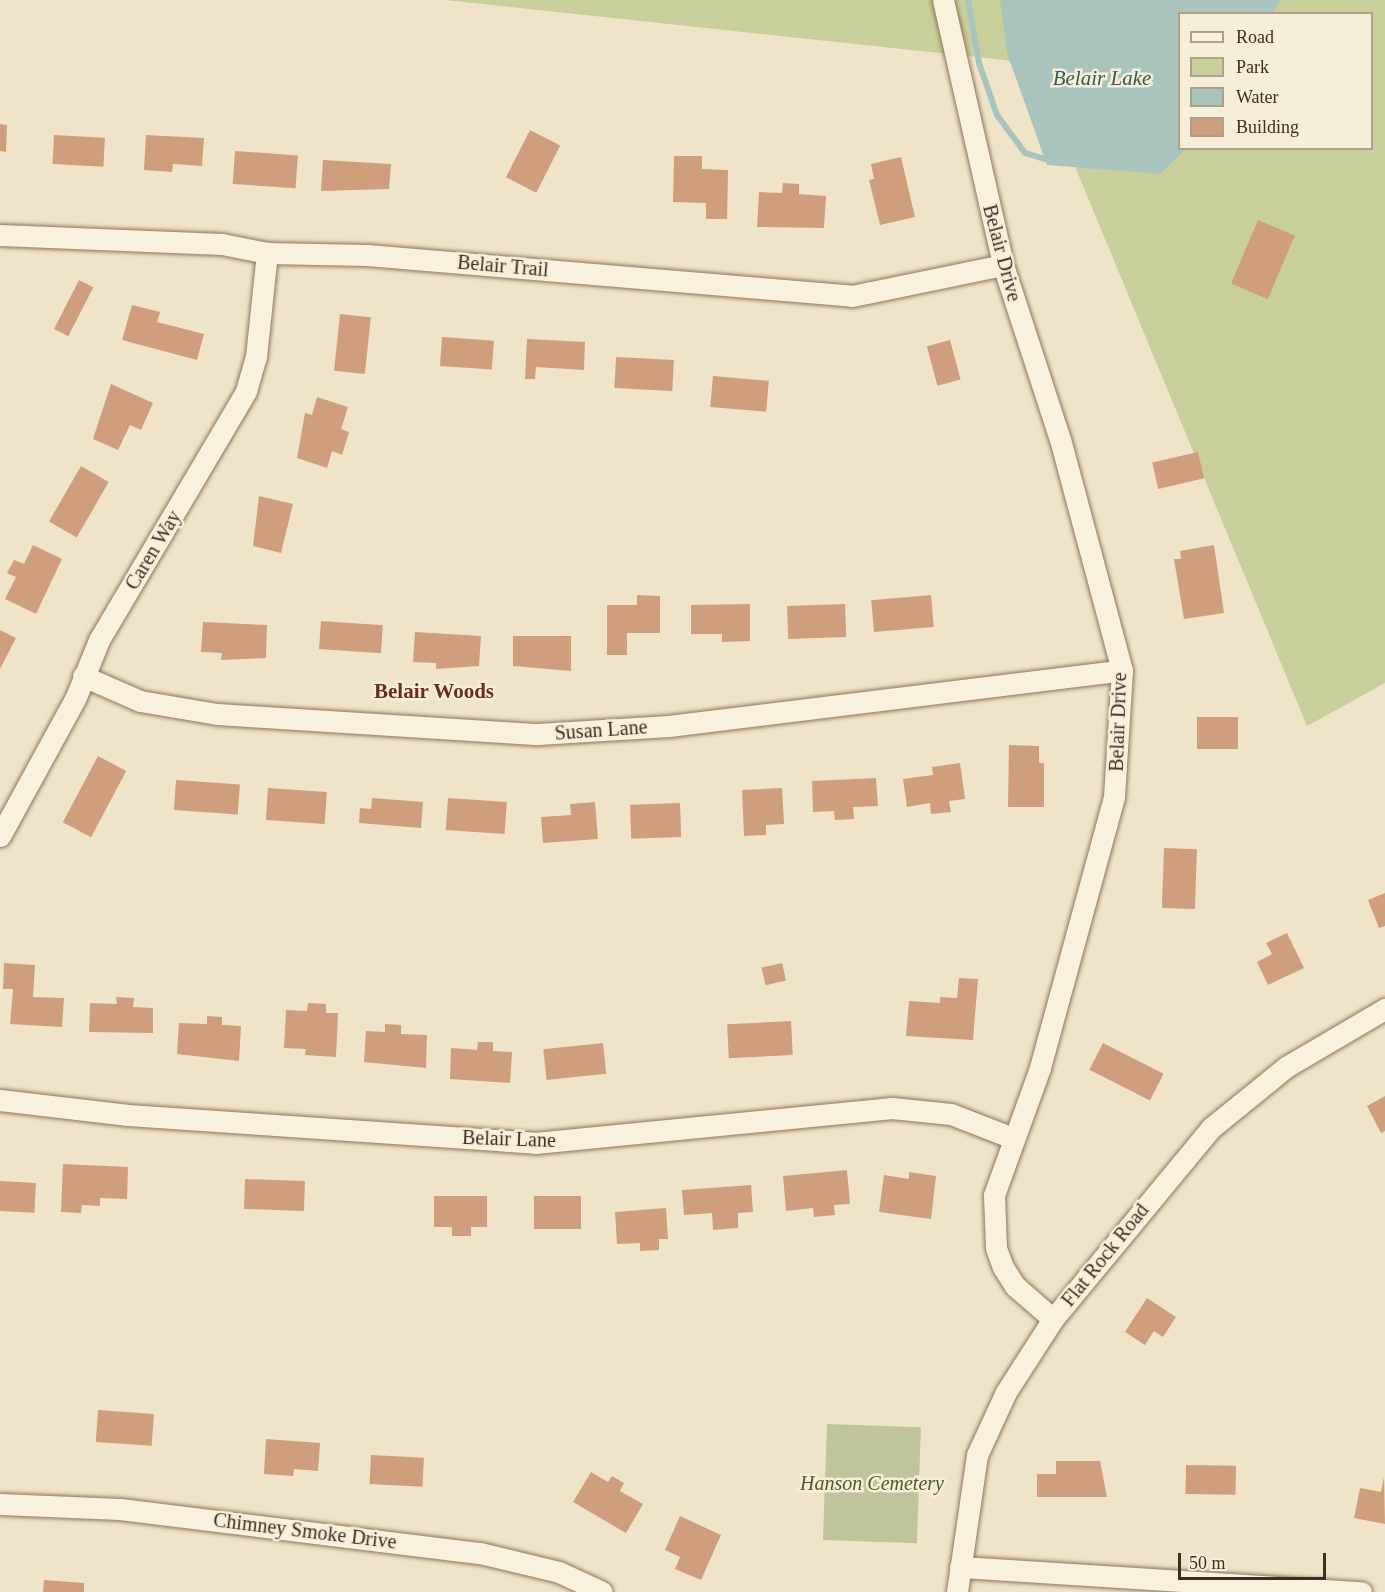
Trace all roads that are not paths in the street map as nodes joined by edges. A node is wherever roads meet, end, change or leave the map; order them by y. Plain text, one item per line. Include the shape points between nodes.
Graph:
1 (943, 0) edge
2 (0, 235) edge
3 (267, 253) junction
4 (1003, 265) junction
5 (1122, 670) junction
6 (83, 676) junction
7 (0, 836) edge
8 (1385, 1009) edge
9 (0, 1100) edge
10 (1013, 1138) junction
11 (1053, 1319) junction
12 (0, 1504) edge
13 (960, 1567) junction
14 (1311, 1591) edge
15 (602, 1592) edge
16 (957, 1592) edge
17 (1360, 1592) edge

1 - 4 street, Belair Drive
2 - 3 street, Belair Trail via 222,244
3 - 4 street, Belair Trail via 367,255 852,296
3 - 6 street, Caren Way via 256,357 246,391 99,640
4 - 5 street, Belair Drive via 1060,439
5 - 6 street, Susan Lane via 669,726 538,734 217,714 140,701
5 - 10 street, Belair Drive via 1114,797 1040,1068
6 - 7 street, Caren Way via 76,697
8 - 11 street, Flat Rock Road via 1286,1067 1211,1128
9 - 10 street, Belair Lane via 128,1115 535,1143 892,1108 951,1114
10 - 11 street, Belair Drive via 994,1195 996,1248 1015,1286
11 - 13 street, Flat Rock Road via 1006,1392 977,1455
12 - 15 street, Chimney Smoke Drive via 120,1509 480,1553 560,1572
13 - 14 street
13 - 16 street, Flat Rock Road
14 - 17 street

